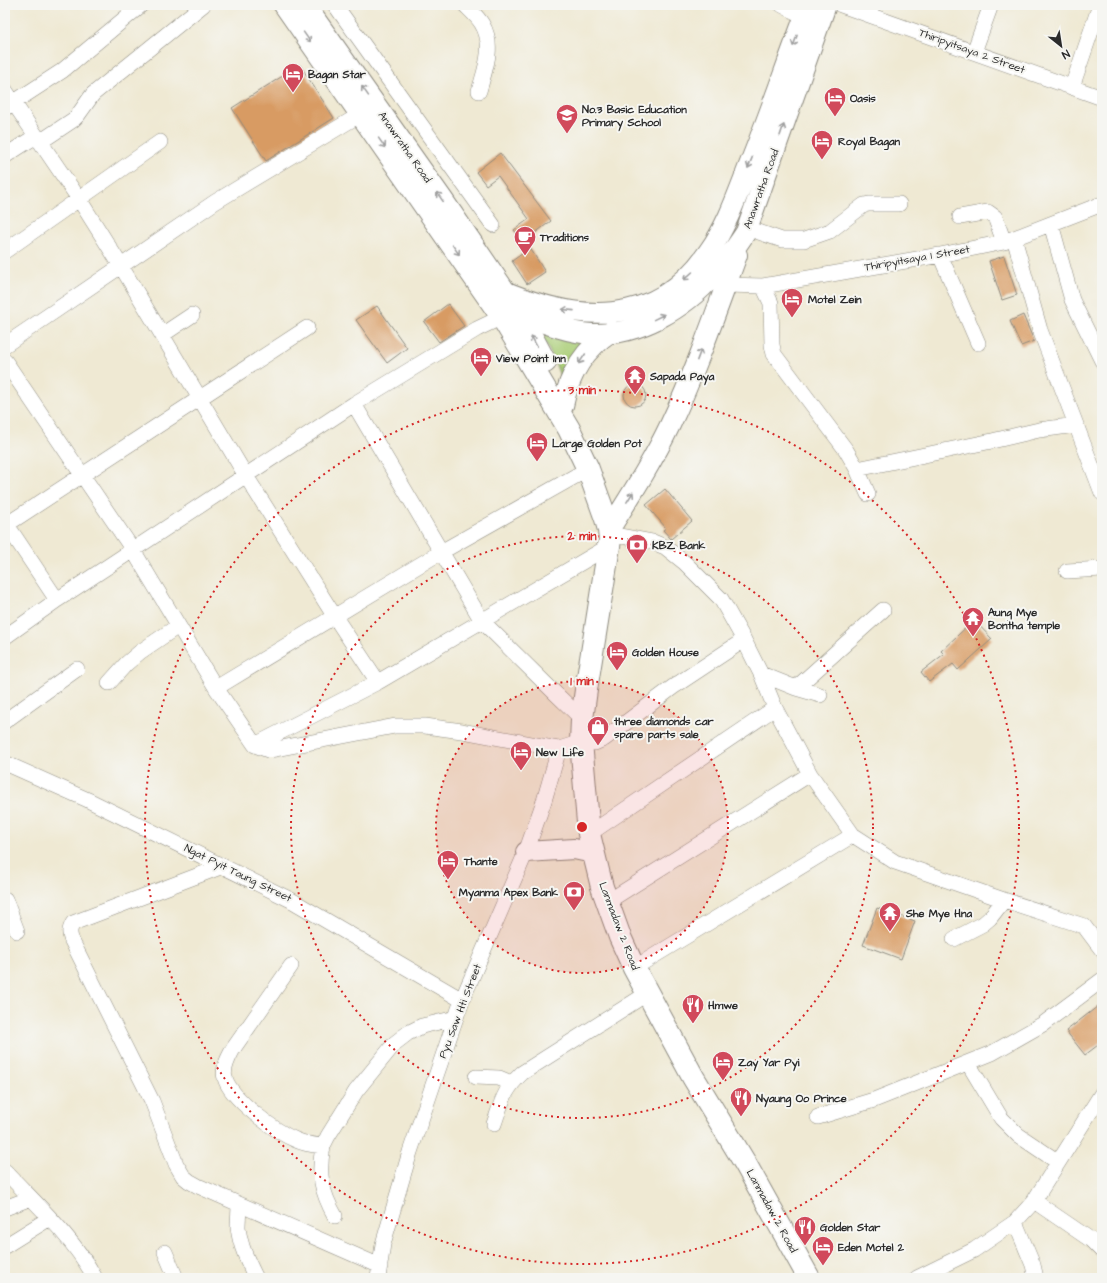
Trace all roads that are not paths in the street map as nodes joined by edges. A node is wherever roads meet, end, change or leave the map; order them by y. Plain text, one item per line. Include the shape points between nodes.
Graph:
1 (141, 5) edge
2 (203, 5) edge
3 (285, 5) edge
4 (304, 5) edge
5 (335, 5) edge
6 (465, 5) edge
7 (782, 5) edge
8 (826, 5) edge
9 (841, 5) edge
10 (991, 5) edge
11 (1100, 5) edge
12 (811, 15) edge
13 (974, 52) junction
14 (1072, 87) junction
15 (5, 90) edge
16 (479, 91) dead end
17 (1102, 98) edge
18 (9, 105) edge
19 (362, 114) junction
20 (38, 139) junction
21 (160, 142) dead end
22 (5, 156) edge
23 (79, 199) junction
24 (899, 204) dead end
25 (1102, 204) edge
26 (960, 217) dead end
27 (1051, 224) junction
28 (493, 225) dead end
29 (746, 230) junction
30 (1009, 240) junction
31 (5, 251) edge
32 (940, 255) junction
33 (121, 266) junction
34 (726, 285) junction
35 (763, 286) junction
36 (497, 295) junction
37 (656, 300) junction
38 (192, 315) dead end
39 (511, 315) junction
40 (307, 328) dead end
41 (607, 334) junction
42 (162, 335) junction
43 (978, 343) dead end
44 (5, 345) edge
45 (5, 361) edge
46 (1102, 361) edge
47 (200, 398) junction
48 (354, 404) junction
49 (563, 406) junction
50 (1076, 425) junction
51 (569, 429) junction
52 (588, 469) junction
53 (857, 469) junction
54 (82, 475) junction
55 (246, 476) junction
56 (1102, 493) edge
57 (868, 494) dead end
58 (6, 524) edge
59 (610, 536) junction
60 (134, 550) junction
61 (441, 552) junction
62 (1067, 570) dead end
63 (1102, 570) edge
64 (57, 600) junction
65 (883, 610) dead end
66 (335, 617) junction
67 (482, 621) junction
68 (178, 626) junction
69 (5, 637) edge
70 (744, 640) junction
71 (77, 669) dead end
72 (761, 674) junction
73 (109, 682) dead end
74 (378, 682) junction
75 (216, 688) junction
76 (796, 688) junction
77 (820, 695) dead end
78 (775, 708) junction
79 (582, 719) junction
80 (5, 721) edge
81 (581, 742) junction
82 (255, 745) junction
83 (558, 748) junction
84 (5, 763) edge
85 (810, 774) junction
86 (853, 835) junction
87 (591, 843) junction
88 (526, 852) junction
89 (223, 866) junction
90 (5, 899) edge
91 (1004, 900) junction
92 (607, 902) junction
93 (16, 930) dead end
94 (954, 939) dead end
95 (1102, 950) edge
96 (291, 966) dead end
97 (634, 968) junction
98 (1102, 980) edge
99 (648, 993) junction
100 (462, 1000) junction
101 (456, 1018) junction
102 (968, 1063) junction
103 (476, 1077) dead end
104 (511, 1083) junction
105 (1102, 1093) edge
106 (818, 1117) dead end
107 (494, 1124) dead end
108 (323, 1146) junction
109 (1058, 1162) junction
110 (5, 1171) edge
111 (31, 1198) junction
112 (1034, 1201) junction
113 (239, 1205) junction
114 (5, 1208) edge
115 (335, 1216) dead end
116 (50, 1218) junction
117 (1015, 1222) junction
118 (5, 1246) edge
119 (1102, 1251) edge
120 (164, 1252) dead end
121 (379, 1272) edge
122 (95, 1278) edge
123 (176, 1278) edge
124 (256, 1278) edge
125 (809, 1278) edge
126 (918, 1278) edge
127 (1036, 1278) edge

1 - 18 street via 62,71
2 - 20 street via 92,94 73,120
3 -> 19 highway, Anawratha Road
36 -> 4 highway, Anawratha Road via 442,200
5 - 28 street
6 - 16 street via 482,24 489,43 488,59
7 - 12 street
8 - 12 main road, Anawratha Road
9 - 13 street, Thiripyitsaya 2 Street
10 - 13 street
11 - 14 street
29 -> 12 main road, Anawratha Road
12 -> 37 main road, Anawratha Road via 728,217 710,251 675,288
13 - 14 street, Thiripyitsaya 2 Street
14 - 17 street, Thiripyitsaya 2 Street
15 - 18 street
18 - 20 street
19 - 33 street via 215,202
19 -> 36 highway, Anawratha Road via 476,279
20 - 22 street
20 - 23 street
21 - 23 street
23 - 31 street
23 - 33 street
24 - 29 street via 864,205 830,231 804,240 782,240
25 - 27 street, Thiripyitsaya 1 Street
26 - 30 street via 988,212 995,217
27 - 30 street, Thiripyitsaya 1 Street
27 - 46 street via 1072,300
29 - 34 main road
41 -> 29 main road, Anawratha Road via 633,328 661,317 695,294 729,257
30 - 32 street, Thiripyitsaya 1 Street
30 - 50 street
32 - 35 street, Thiripyitsaya 1 Street
32 - 43 street
33 - 42 street
33 - 44 street
34 - 35 street, Thiripyitsaya 1 Street
59 -> 34 main road via 670,425
35 - 53 street via 771,302 774,354 846,450
37 -> 36 main road, Anawratha Road via 640,308 600,314 561,310
36 - 39 highway, Anawratha Road
37 - 41 main road
38 - 42 street
39 - 41 main road, Anawratha Road via 590,334
39 - 48 street via 476,329
49 -> 39 highway, Anawratha Road via 546,363
39 - 51 highway, Anawratha Road
40 - 47 street
41 -> 49 main road via 586,352 577,366 568,383
42 - 47 street
45 - 54 street
47 - 54 street
47 - 55 street
48 - 55 street
48 - 61 street
49 - 51 highway, Anawratha Road
50 - 53 street via 1039,430
50 - 56 street
51 - 52 highway
52 - 59 highway
52 - 61 street
53 - 57 street
54 - 58 street
54 - 60 street
55 - 60 street
55 - 66 street
58 - 64 street
59 - 67 street
59 - 70 street via 653,542 665,547 721,599
59 - 79 highway, Lanmadaw 2 Road
60 - 64 street
60 - 68 street
61 - 66 street
61 - 67 street
62 - 63 street
64 - 69 street
65 - 76 street
66 - 74 street
66 - 75 street
67 - 74 street
67 - 79 street
68 - 73 street via 140,652
68 - 75 street
70 - 72 street
70 - 81 street via 673,687 604,738 595,743
71 - 80 street
72 - 76 street
72 - 78 street
74 - 82 street
75 - 82 street
76 - 77 street
78 - 85 street
78 - 87 street
79 - 81 highway, Lanmadaw 2 Road
81 - 83 street
81 - 87 highway, Lanmadaw 2 Road
82 - 83 street via 268,750 395,726 425,726
83 - 88 street, Pyu Saw Hti Street via 544,801
84 - 89 street, Ngat Pyit Taung Street via 88,800
85 - 86 street
85 - 92 street
86 - 91 street via 896,862
86 - 97 street
87 - 88 main road via 574,849
87 - 92 highway, Lanmadaw 2 Road
88 - 100 street, Pyu Saw Hti Street
89 - 100 street, Ngat Pyit Taung Street via 291,900
89 - 113 street via 74,923 69,933 152,1101 183,1176 189,1182
90 - 93 street
91 - 94 street via 984,924
91 - 95 street via 1084,926
92 - 97 highway, Lanmadaw 2 Road
96 - 108 street via 233,1049 226,1063 225,1077 231,1089 252,1111 280,1132 297,1141
97 - 99 highway, Lanmadaw 2 Road
98 - 102 street via 1043,1024 992,1053
99 - 104 street via 522,1072
99 - 125 highway, Lanmadaw 2 Road via 693,1077 745,1163
100 - 101 street, Pyu Saw Hti Street
101 - 108 street via 422,1026 395,1043 356,1091
101 - 121 street, Pyu Saw Hti Street via 410,1152 383,1244
102 - 106 street via 874,1100
102 - 109 street via 1000,1118 1018,1135
103 - 104 street via 499,1078
104 - 107 street
105 - 109 street
108 - 115 street via 321,1178 327,1202
109 - 112 street
110 - 111 street
111 - 114 street
111 - 116 street
112 - 117 street
112 - 119 street via 1091,1240
113 - 121 street
113 - 124 street via 238,1227 241,1243
116 - 118 street
116 - 122 street via 70,1239
117 - 126 street via 974,1250
117 - 127 street
120 - 123 street

